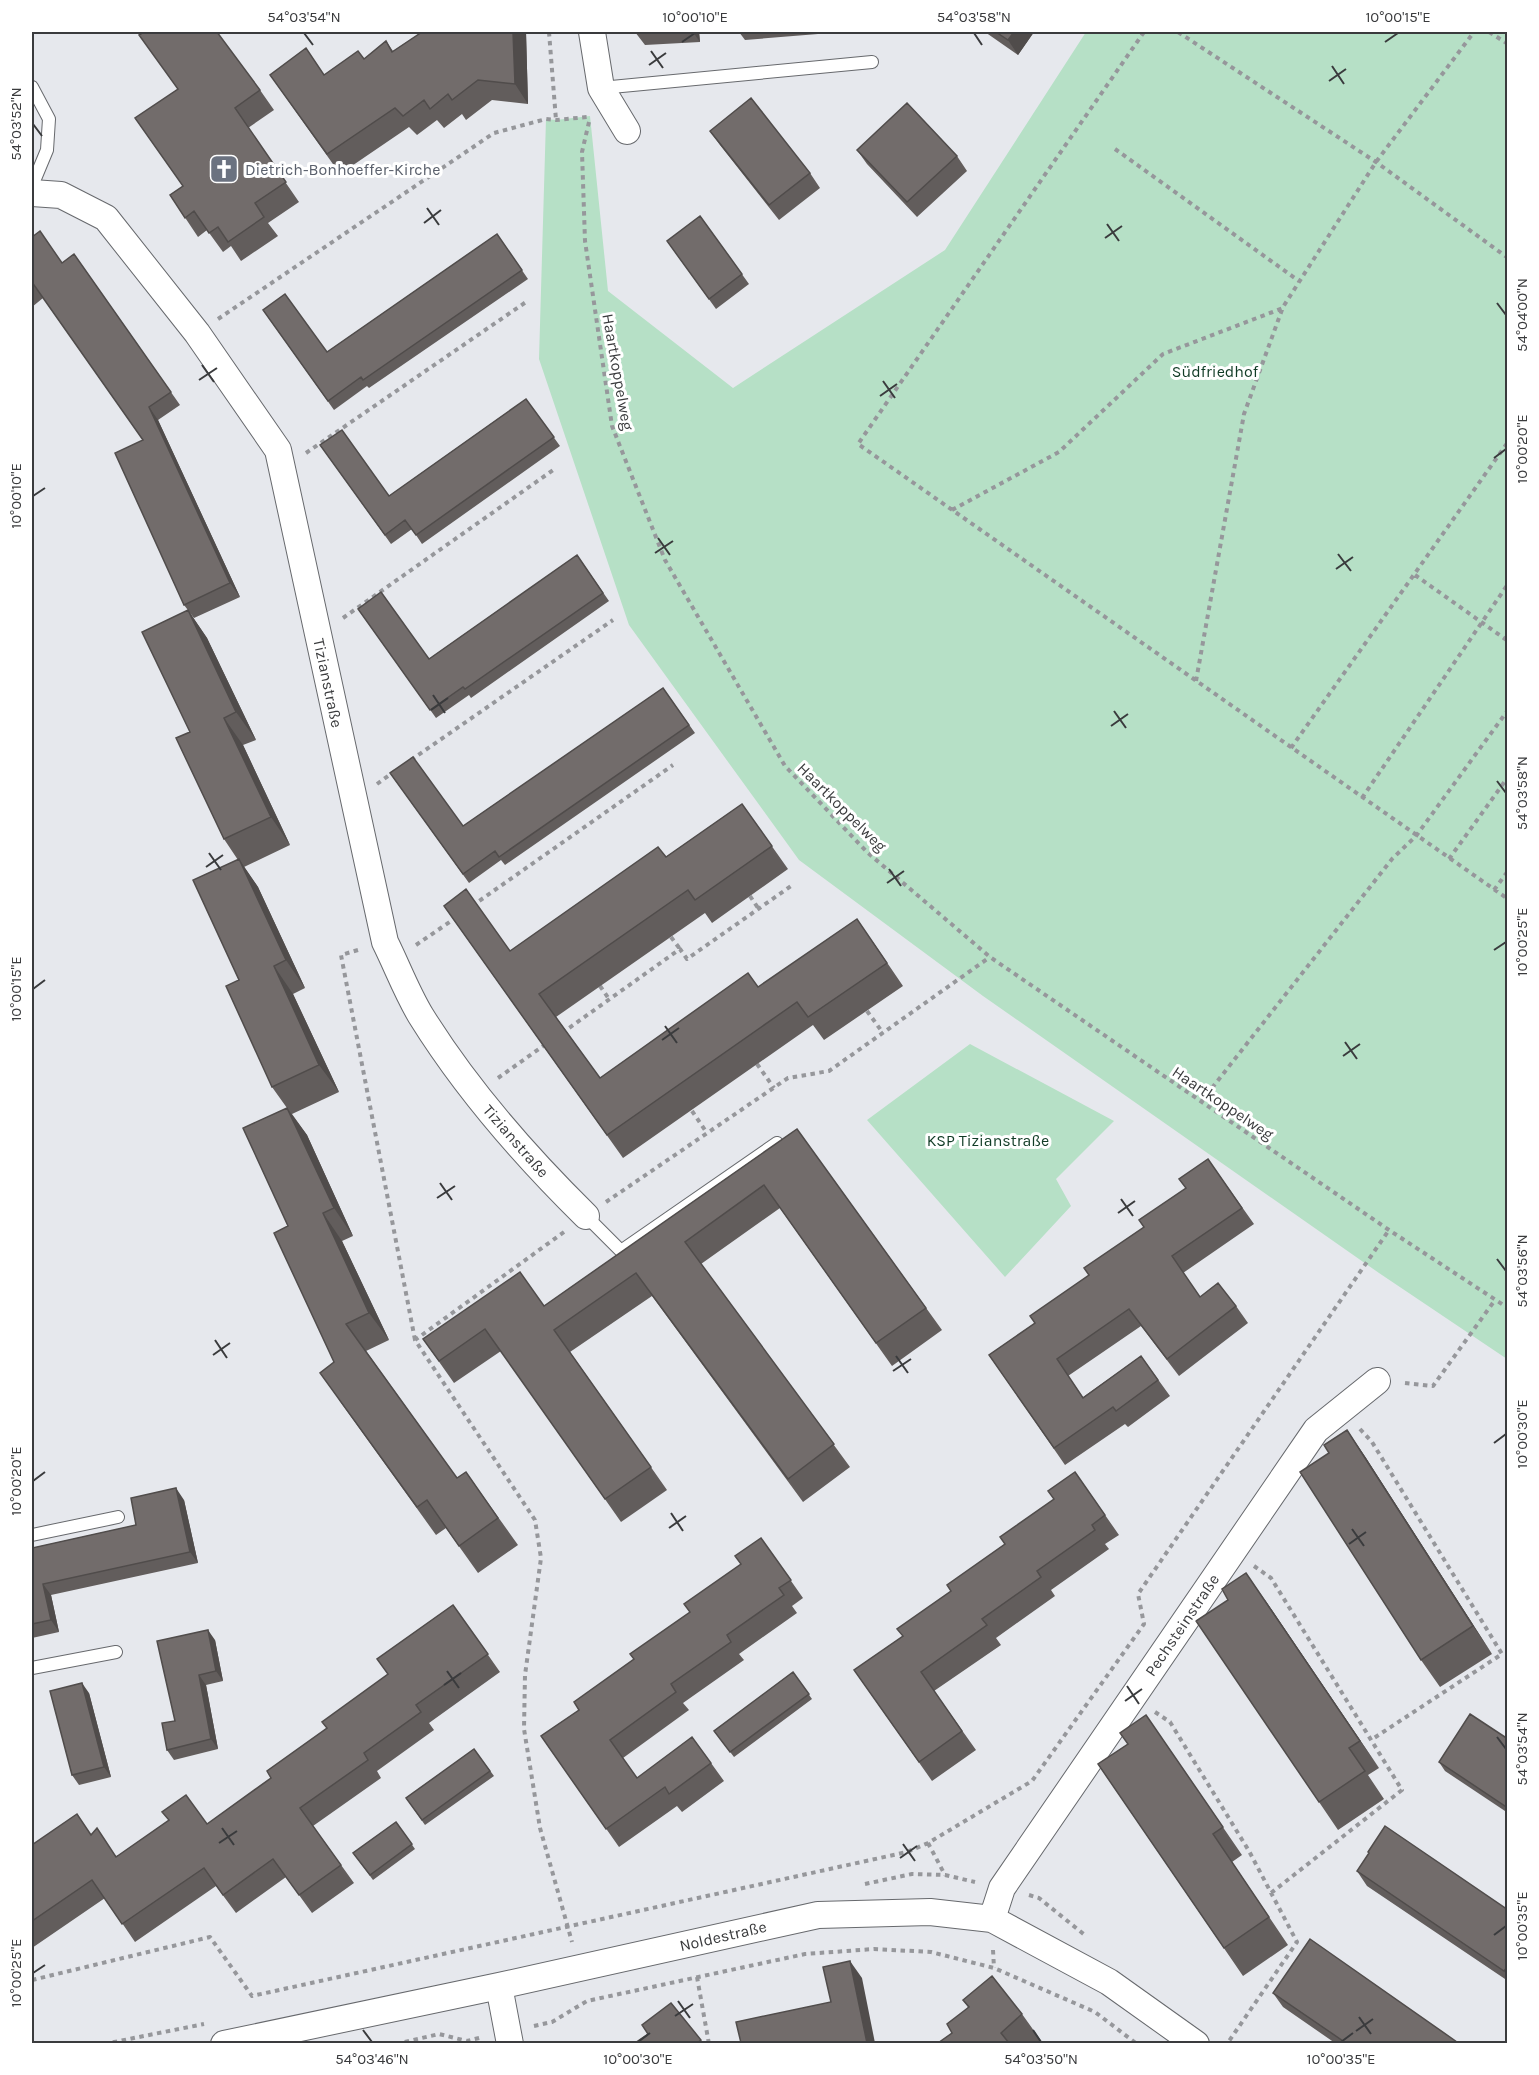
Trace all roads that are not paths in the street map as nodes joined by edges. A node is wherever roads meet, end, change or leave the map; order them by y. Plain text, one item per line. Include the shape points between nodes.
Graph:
1 (592, 32) edge
2 (872, 62) dead end
3 (32, 87) edge
4 (601, 88) junction
5 (627, 131) dead end
6 (32, 186) edge
7 (32, 193) edge
8 (791, 1133) edge
9 (586, 1216) joint
10 (1377, 1381) road end
11 (118, 1517) dead end
12 (32, 1535) edge
13 (116, 1652) dead end
14 (32, 1668) edge
15 (992, 1919) junction
16 (499, 1986) junction
17 (509, 2038) edge
18 (224, 2043) edge
19 (1196, 2043) edge

1 - 4 street
2 - 4 lane
3 - 6 lane via 49,119 47,150
4 - 5 street
7 - 9 street, Tizianstraße via 61,195 106,218 197,333 278,450 389,951 421,1015 489,1113
8 - 9 lane via 621,1251
10 - 15 street, Pechsteinstraße via 1316,1430 1002,1888
11 - 12 lane
13 - 14 lane
15 - 16 street, Noldestraße via 930,1912 818,1915
15 - 19 street, Noldestraße via 1110,1982
16 - 17 street
16 - 18 street, Noldestraße

